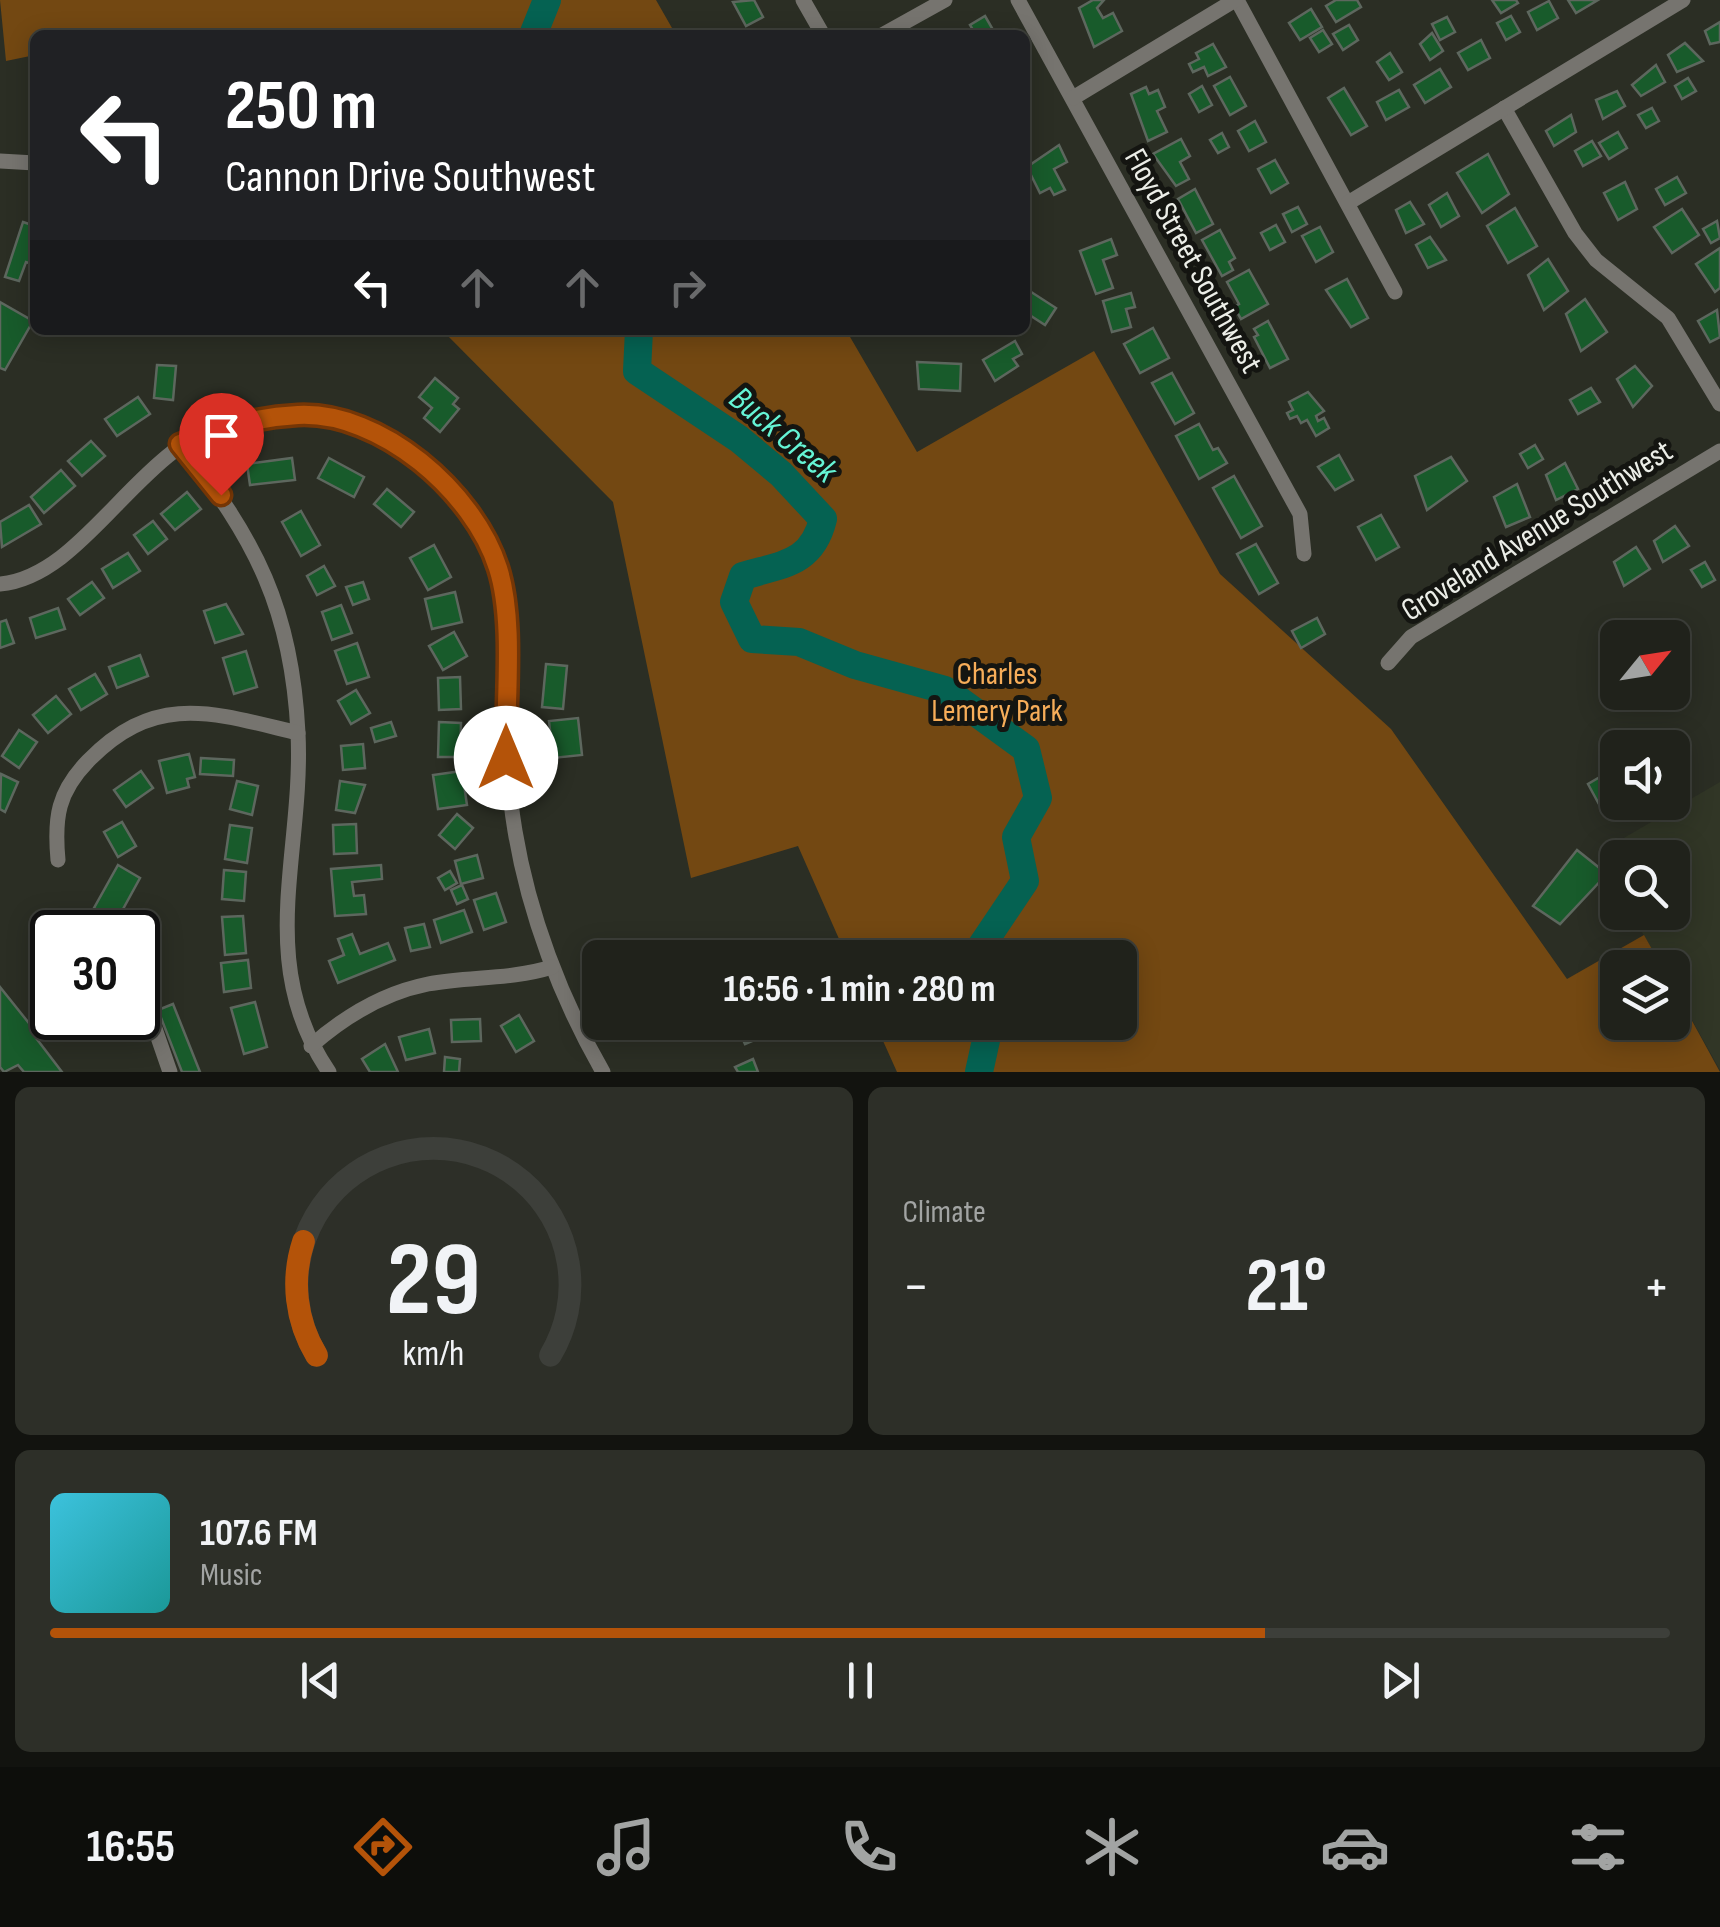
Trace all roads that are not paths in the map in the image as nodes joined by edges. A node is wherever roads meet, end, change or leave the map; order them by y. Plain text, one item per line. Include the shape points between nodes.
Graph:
1 (803, 0) edge
2 (945, 0) edge
3 (1018, 0) edge
4 (1236, 0) edge
5 (1682, 0) edge
6 (819, 30) edge
7 (891, 30) edge
8 (1073, 98) junction
9 (1504, 108) junction
10 (0, 162) edge
11 (30, 162) edge
12 (1348, 203) junction
13 (1395, 292) dead end
14 (1720, 404) edge
15 (180, 444) junction
16 (1720, 451) edge
17 (1304, 554) dead end
18 (0, 584) edge
19 (1388, 663) dead end
20 (298, 733) junction
21 (58, 860) dead end
22 (552, 967) junction
23 (159, 1040) edge
24 (312, 1046) junction
25 (170, 1072) edge
26 (329, 1072) edge
27 (602, 1072) edge

1 - 6 street
2 - 7 street
3 - 8 street, Floyd Street Southwest
4 - 8 street
4 - 12 street
5 - 9 street
8 - 17 street, Floyd Street Southwest via 1300,514
9 - 12 street
9 - 14 street via 1575,234 1596,260 1668,318
10 - 11 street
12 - 13 street
15 - 18 street via 41,570
15 - 20 street via 240,527 282,614
15 - 22 street via 233,422 301,414 350,424 428,466 468,514 498,568 516,834
16 - 19 street, Groveland Avenue Southwest via 1410,638
20 - 21 street via 215,713 159,715 115,733 62,793 54,818
20 - 24 street via 284,911 294,1004
22 - 24 street via 518,978 428,984 376,1001
22 - 27 street
23 - 25 street
24 - 26 street

